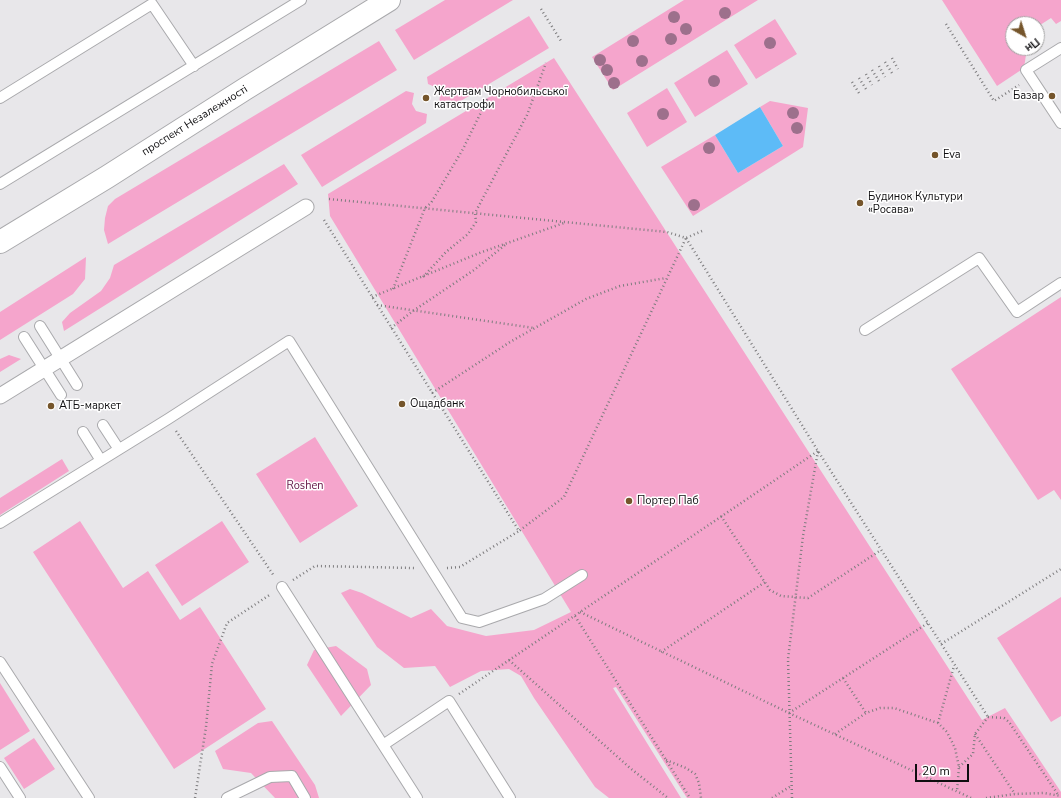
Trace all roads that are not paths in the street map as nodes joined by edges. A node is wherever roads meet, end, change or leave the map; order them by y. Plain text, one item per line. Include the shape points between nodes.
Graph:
1 (301, 0) edge
2 (389, 0) edge
3 (1061, 48) edge
4 (194, 66) junction
5 (0, 98) edge
6 (1061, 123) edge
7 (0, 184) edge
8 (306, 207) dead end
9 (0, 242) edge
10 (1061, 283) edge
11 (40, 326) dead end
12 (865, 330) dead end
13 (24, 337) dead end
14 (60, 358) junction
15 (44, 369) junction
16 (77, 385) dead end
17 (61, 395) dead end
18 (0, 396) edge
19 (103, 425) dead end
20 (83, 432) dead end
21 (118, 448) junction
22 (100, 460) junction
23 (0, 523) edge
24 (582, 575) dead end
25 (282, 587) road end
26 (0, 662) edge
27 (383, 745) junction
28 (0, 767) edge
29 (20, 798) edge
30 (89, 798) edge
31 (227, 798) edge
32 (305, 798) edge
33 (417, 798) edge
34 (510, 798) edge

1 - 4 lane
2 - 9 main road, проспект Незалежності
3 - 6 lane via 1026,70
4 - 5 lane via 152,4
4 - 7 lane
8 - 14 street
10 - 12 lane via 1017,312 979,258
11 - 14 lane
13 - 15 lane
14 - 15 street
14 - 16 lane
15 - 17 lane
15 - 18 street
19 - 21 lane
20 - 22 lane
21 - 22 lane
21 - 24 lane via 168,419 288,341 462,618 479,622 544,599
22 - 23 lane
25 - 27 lane
26 - 30 lane
27 - 33 lane
27 - 34 lane via 449,701
28 - 29 lane
31 - 32 lane via 270,777 292,776

